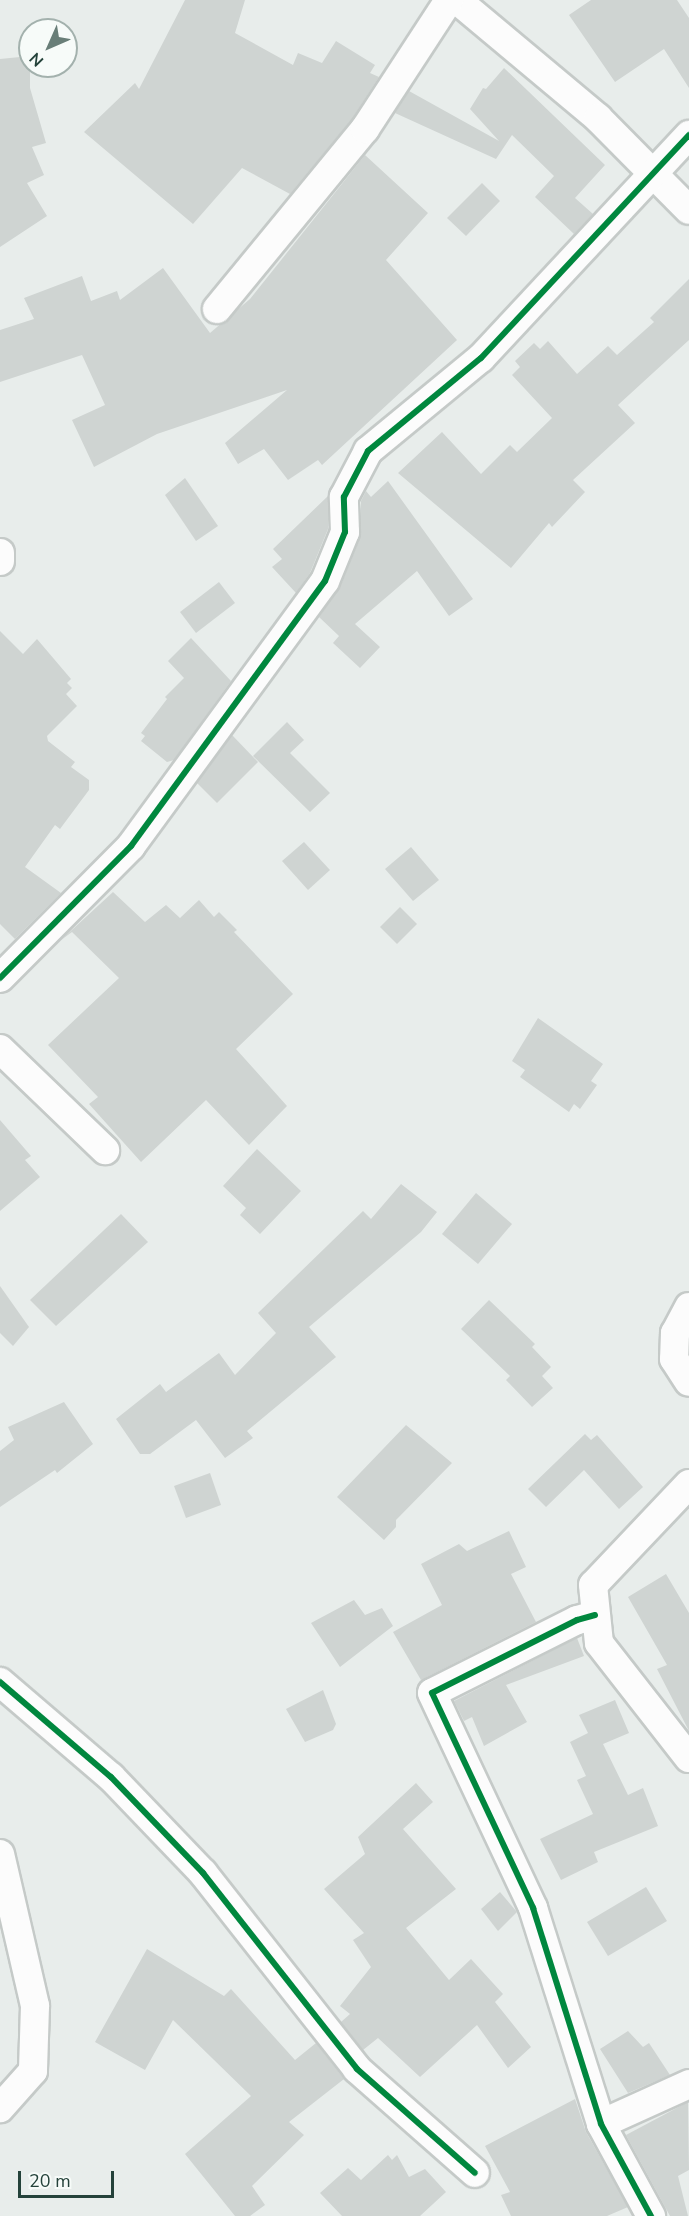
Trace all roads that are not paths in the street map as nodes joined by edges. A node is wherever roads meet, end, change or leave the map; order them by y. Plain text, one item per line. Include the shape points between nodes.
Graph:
1 (449, 0) edge
2 (457, 0) edge
3 (689, 135) edge
4 (655, 173) junction
5 (689, 210) edge
6 (217, 309) dead end
7 (0, 553) edge
8 (0, 561) edge
9 (0, 978) edge
10 (0, 1049) edge
11 (105, 1150) dead end
12 (689, 1307) edge
13 (689, 1382) edge
14 (689, 1484) edge
15 (595, 1615) junction
16 (0, 1682) edge
17 (689, 1758) edge
18 (0, 1854) edge
19 (689, 2084) edge
20 (0, 2108) edge
21 (602, 2124) junction
22 (476, 2173) dead end
23 (651, 2216) edge

1 - 6 street via 365,129
2 - 4 street via 598,118
3 - 4 street
4 - 5 street
4 - 9 street via 481,358 368,452 344,497 345,532 325,581 131,846
7 - 8 street
10 - 11 street
12 - 13 street via 675,1334 674,1359
14 - 15 street via 592,1585
15 - 17 street via 599,1643
15 - 21 street via 577,1620 432,1693 533,1908
16 - 22 street via 111,1777 203,1873 357,2069
18 - 20 street via 35,2006 33,2071
19 - 21 street
21 - 23 street

